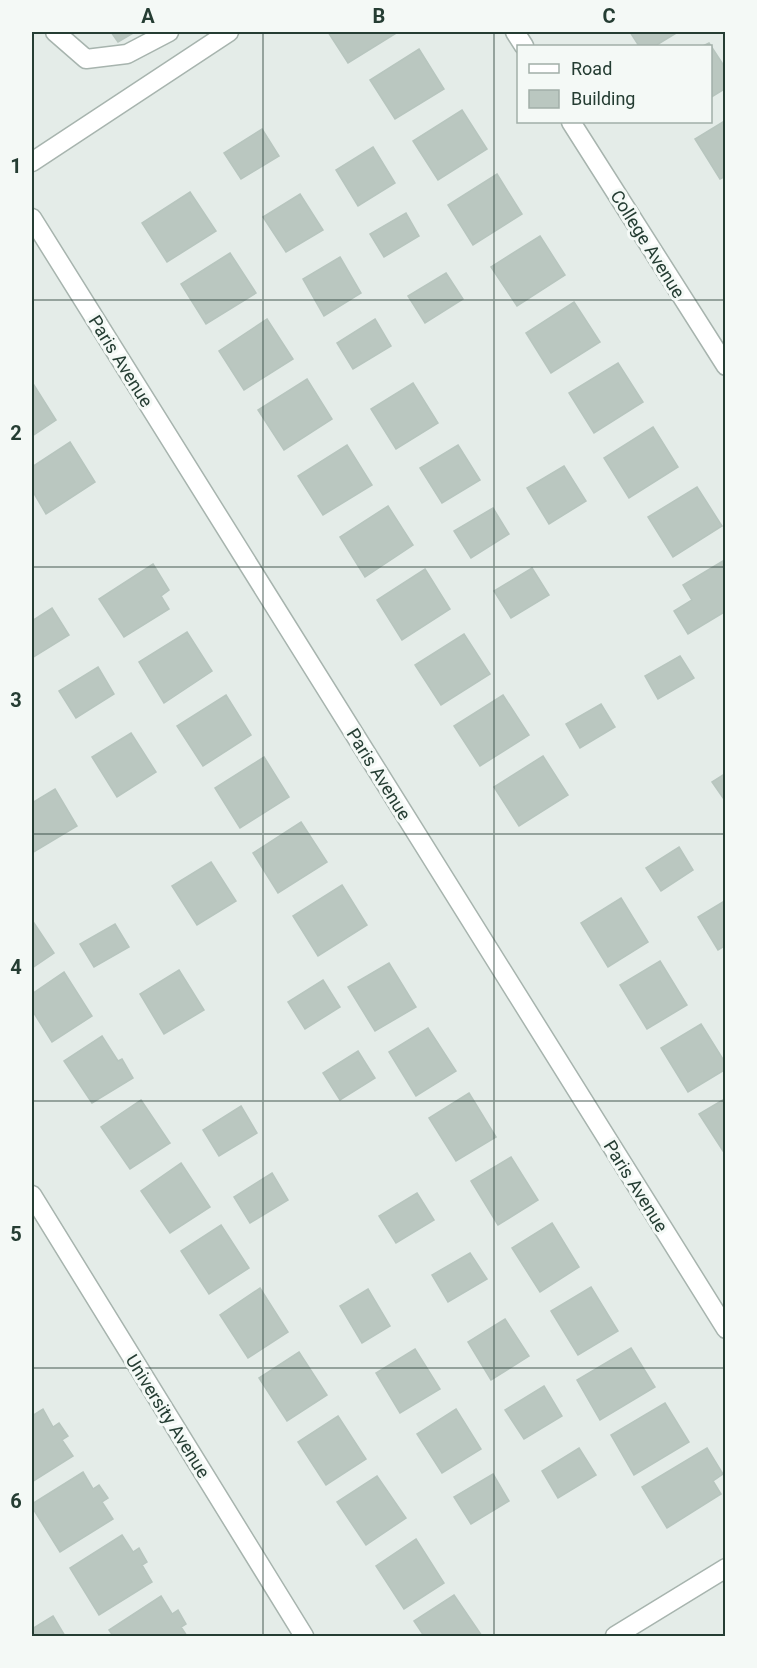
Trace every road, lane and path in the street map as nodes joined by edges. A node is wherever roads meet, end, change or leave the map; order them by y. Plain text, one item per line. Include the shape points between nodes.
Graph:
1 (55, 32) edge
2 (169, 32) edge
3 (229, 32) edge
4 (515, 32) edge
5 (523, 45) edge
6 (572, 123) edge
7 (32, 162) edge
8 (32, 218) edge
9 (726, 366) edge
10 (32, 1195) edge
11 (726, 1329) edge
12 (726, 1568) edge
13 (304, 1636) edge
14 (615, 1636) edge

1 - 2 street via 86,59 127,54
3 - 7 street
4 - 5 street
6 - 9 street, College Avenue
8 - 11 street, Paris Avenue
10 - 13 street, University Avenue
12 - 14 street

